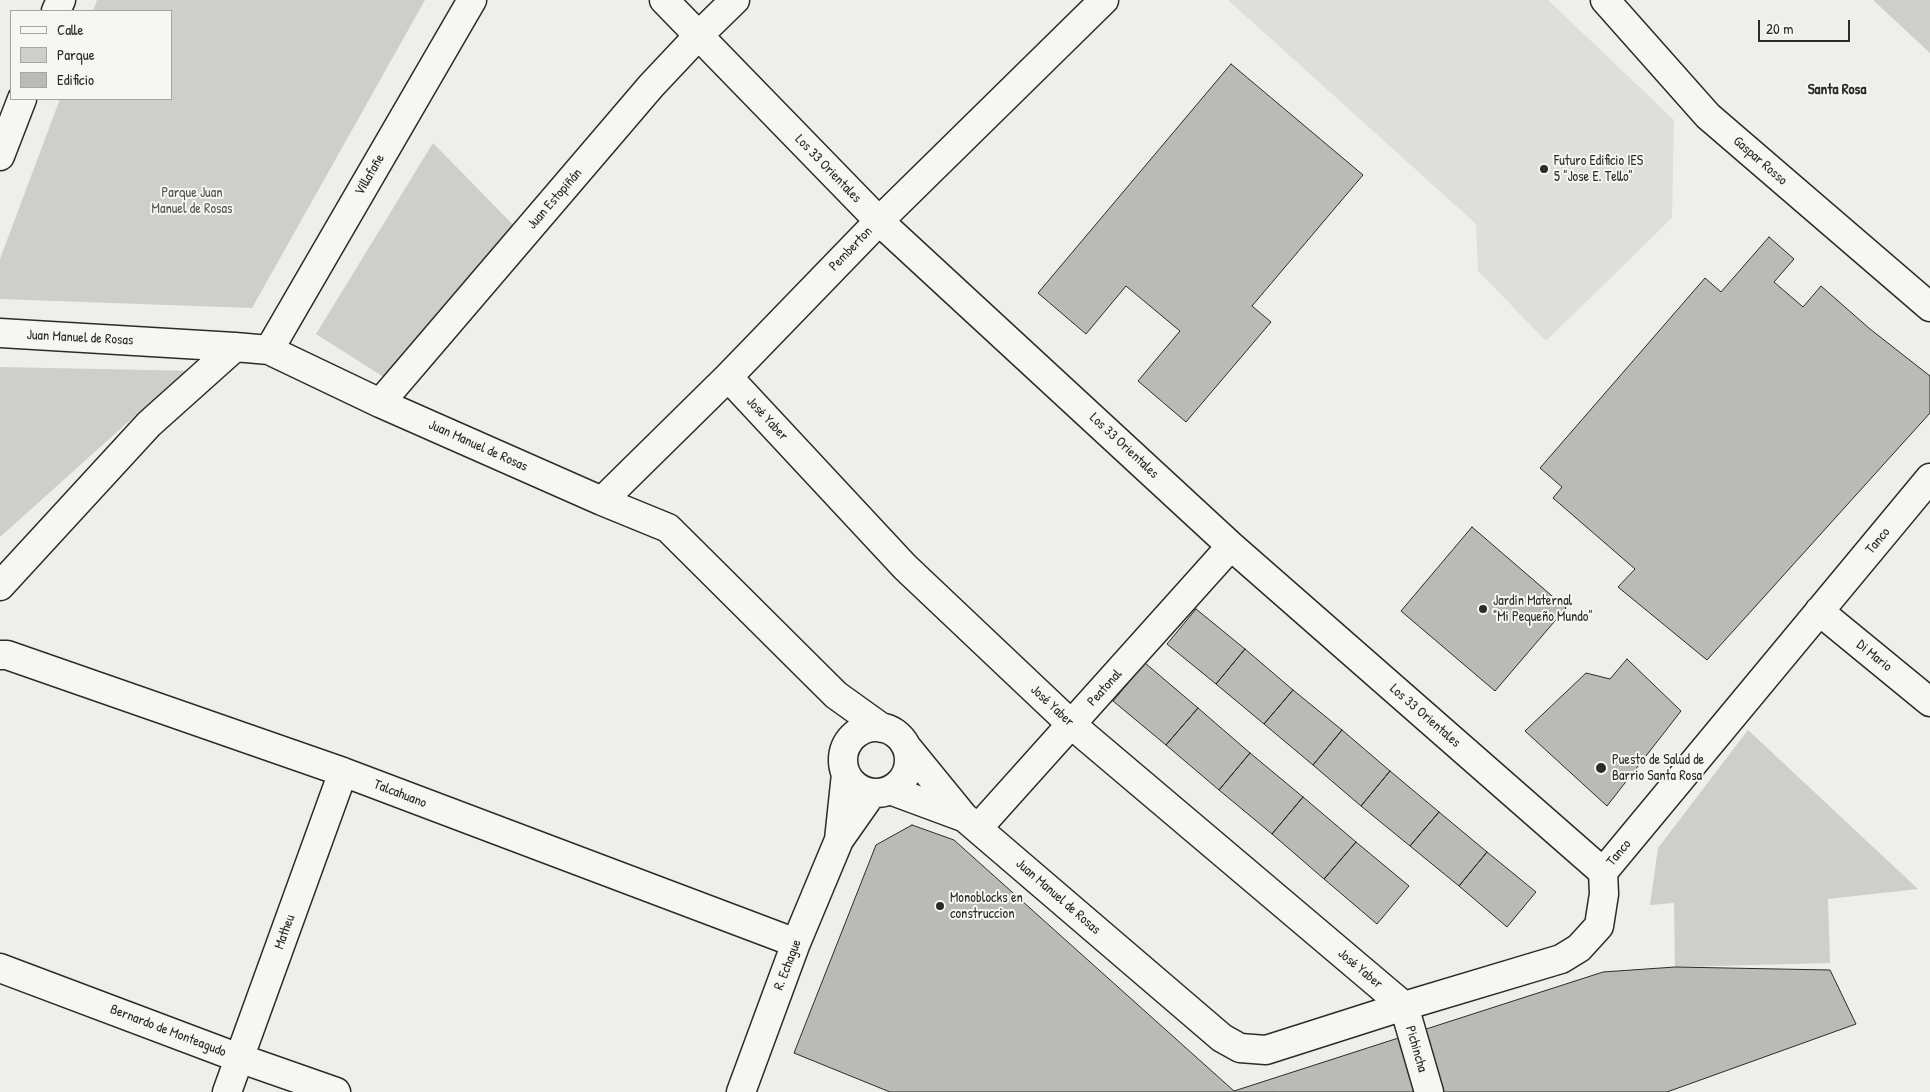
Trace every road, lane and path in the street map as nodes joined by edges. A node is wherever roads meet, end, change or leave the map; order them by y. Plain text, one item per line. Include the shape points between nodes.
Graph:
1 (472, 0) edge
2 (664, 0) edge
3 (735, 0) edge
4 (1104, 0) edge
5 (1605, 0) edge
6 (698, 36) junction
7 (13, 100) edge
8 (0, 156) edge
9 (879, 221) junction
10 (1930, 307) edge
11 (0, 334) edge
12 (234, 347) junction
13 (269, 350) junction
14 (728, 377) junction
15 (380, 403) junction
16 (1930, 478) edge
17 (602, 501) junction
18 (1231, 546) junction
19 (0, 586) edge
20 (1819, 611) junction
21 (0, 655) edge
22 (836, 695) junction
23 (1930, 702) edge
24 (1072, 726) junction
25 (882, 728) junction
26 (906, 746) junction
27 (844, 767) junction
28 (343, 772) junction
29 (881, 792) junction
30 (971, 823) junction
31 (839, 840) junction
32 (1603, 872) junction
33 (796, 943) junction
34 (0, 968) edge
35 (1404, 1006) junction
36 (1222, 1038) joint
37 (239, 1058) junction
38 (227, 1092) edge
39 (336, 1092) edge
40 (741, 1092) edge
41 (1429, 1092) edge

1 - 13 street, Villafañe
2 - 6 street, Los 33 Orientales
3 - 6 street, Juan Estopiñán
4 - 9 street, Pemberton
5 - 10 street, Gaspar Rosso via 1708,116
6 - 9 street, Los 33 Orientales
6 - 15 street, Juan Estopiñán via 651,86
7 - 8 street
9 - 14 street, Pemberton
9 - 18 street, Los 33 Orientales
11 - 12 street, Juan Manuel de Rosas
12 - 13 street, Juan Manuel de Rosas
12 - 19 street via 149,424
13 - 15 street, Juan Manuel de Rosas
14 - 17 street, Pemberton
14 - 24 street, José Yaber via 905,567
15 - 17 street, Juan Manuel de Rosas
16 - 20 street, Tanco
17 - 22 street, Juan Manuel de Rosas via 668,528
18 - 24 street, Peatonal
18 - 32 street, Los 33 Orientales
20 - 23 street, Di Mario
20 - 32 street, Tanco
21 - 28 street, Talcahuano
22 - 25 street, Juan Manuel de Rosas
22 - 27 street
24 - 30 street, Peatonal
24 - 35 street, José Yaber
25 - 26 street via 900,737
25 - 27 street via 860,731 845,749
26 - 29 street via 909,766 906,776 900,784
26 - 30 street, Juan Manuel de Rosas
27 - 29 street via 852,784 861,790
27 - 31 street, R. Echague
28 - 33 street, Talcahuano
28 - 37 street, Matheu
29 - 30 street
29 - 31 street, R. Echague
30 - 36 street, Juan Manuel de Rosas
31 - 33 street, R. Echague
32 - 35 street, Tanco via 1604,894 1599,926 1580,948 1561,959
33 - 40 street, R. Echague
34 - 37 street, Bernardo de Monteagudo
35 - 36 street, Tanco via 1266,1050 1240,1048
35 - 41 street, Pichincha
37 - 38 street, Matheu
37 - 39 street, Bernardo de Monteagudo

